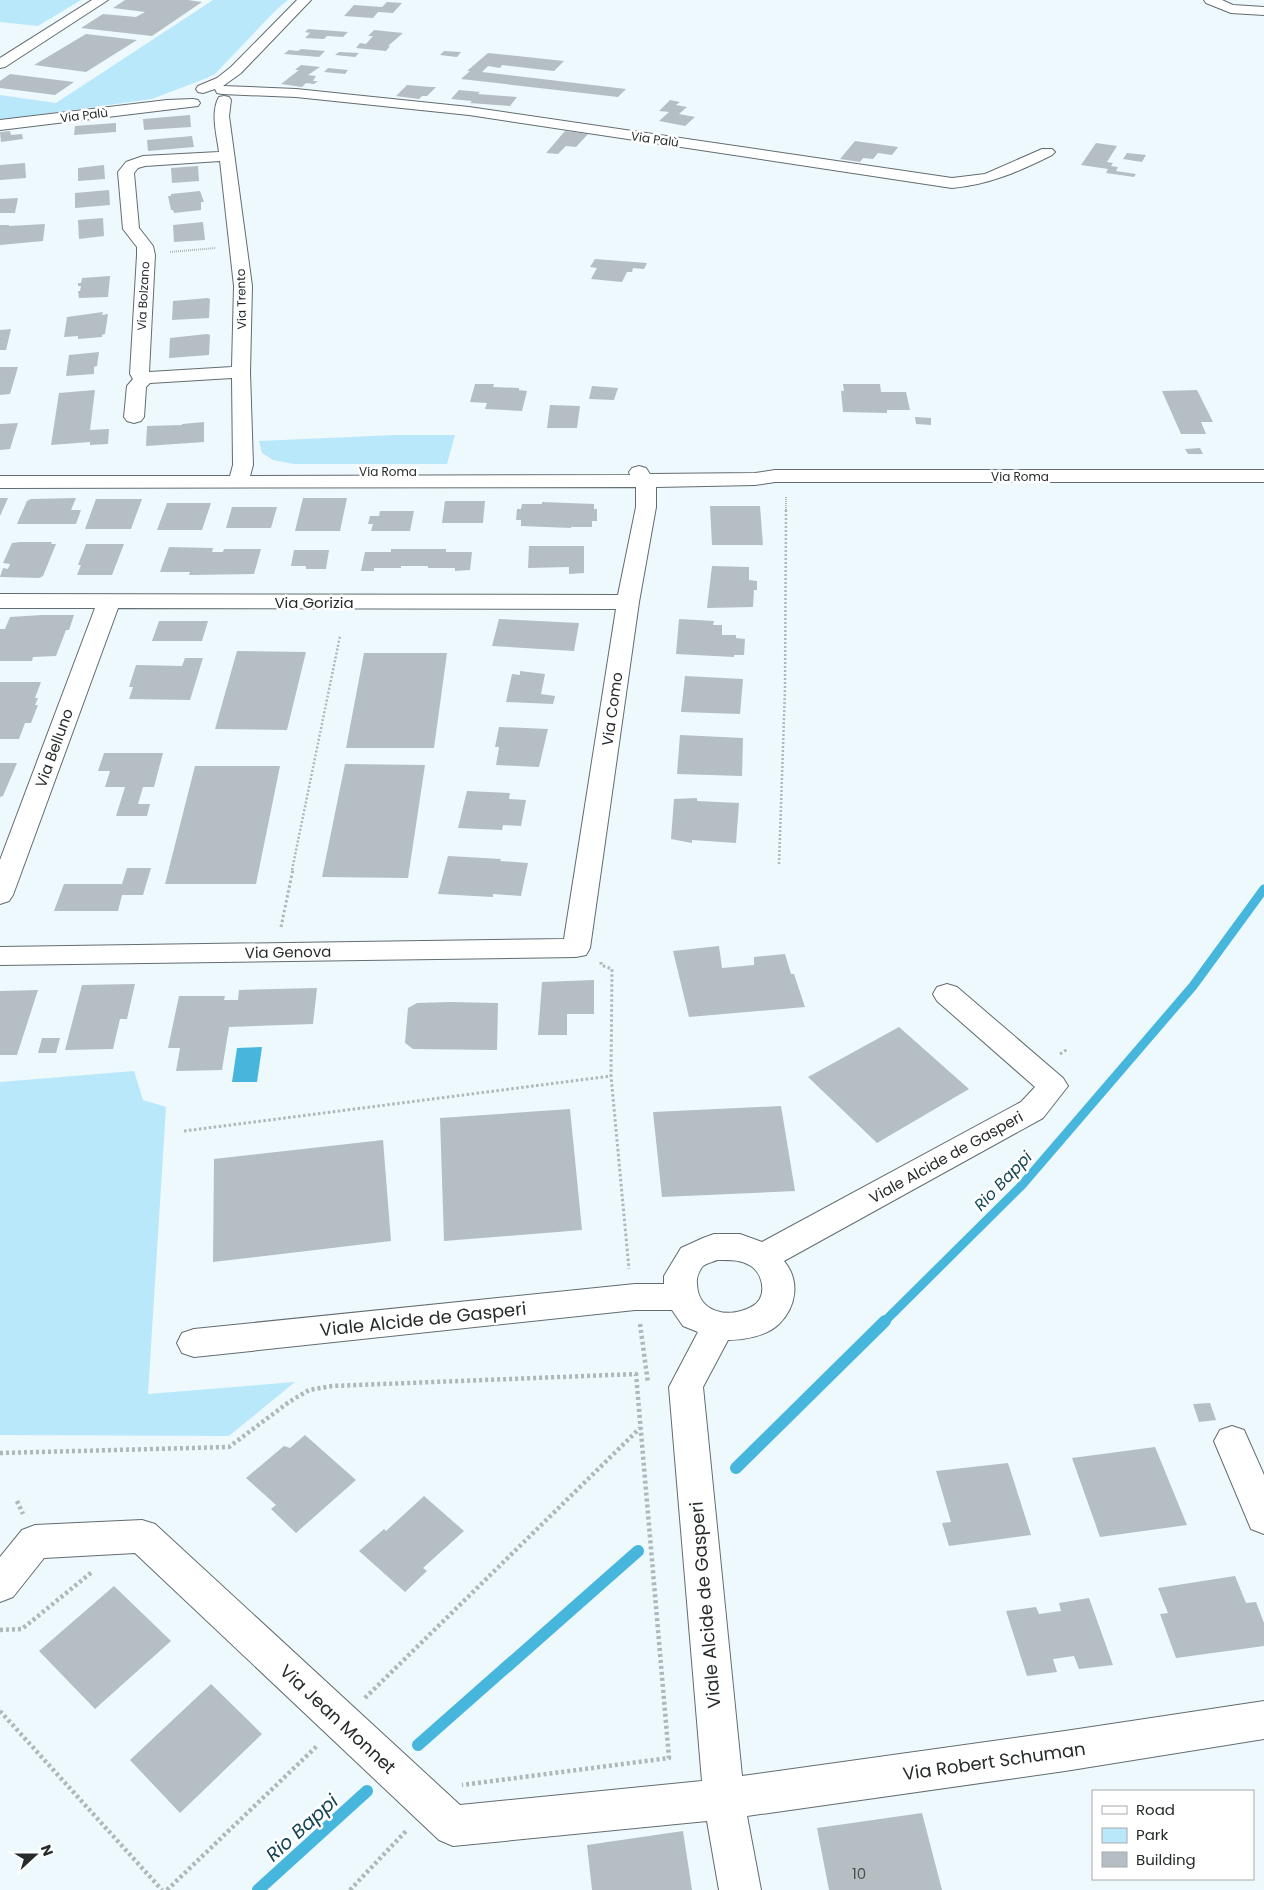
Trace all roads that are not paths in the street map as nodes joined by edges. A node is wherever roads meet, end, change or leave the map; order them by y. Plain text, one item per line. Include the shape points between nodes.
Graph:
1 (101, 0) edge
2 (304, 0) edge
3 (1211, 0) edge
4 (1264, 11) edge
5 (0, 50) edge
6 (19, 52) junction
7 (0, 64) edge
8 (212, 97) junction
9 (0, 125) edge
10 (1047, 152) dead end
11 (227, 156) junction
12 (241, 372) junction
13 (144, 378) junction
14 (134, 417) dead end
15 (0, 470) edge
16 (240, 476) junction
17 (642, 476) junction
18 (1264, 476) edge
19 (0, 482) edge
20 (0, 601) edge
21 (108, 601) junction
22 (628, 602) junction
23 (0, 895) edge
24 (576, 948) joint
25 (0, 956) edge
26 (947, 994) dead end
27 (763, 1257) junction
28 (681, 1297) junction
29 (718, 1326) junction
30 (194, 1343) dead end
31 (1232, 1441) dead end
32 (1264, 1518) edge
33 (1, 1585) edge
34 (1264, 1720) edge
35 (724, 1799) junction
36 (740, 1890) edge

1 - 6 street
2 - 8 street
3 - 4 street via 1231,9
5 - 6 street
6 - 7 street
8 - 9 street, Via Palù
8 - 10 street, Via Palù via 256,91 469,111 952,183 994,177
8 - 11 street, Via Trento
11 - 12 street, Via Trento via 243,286
11 - 13 street, Via Bolzano via 143,162 132,165 126,172 130,229 144,246 146,254 139,374
12 - 13 street
12 - 16 street, Via Trento via 244,436
13 - 14 street via 137,386
15 - 16 street, Via Roma
16 - 17 street, Via Roma via 538,482
16 - 19 street, Via Roma
17 - 18 street, Via Roma via 755,479 780,476
17 - 22 street, Via Como via 646,486 646,507
20 - 21 street, Via Gorizia
21 - 22 street, Via Gorizia
21 - 23 street, Via Belluno
22 - 24 street, Via Como
24 - 25 street, Via Genova
26 - 27 street, Viale Alcide de Gasperi via 1053,1086 1032,1110
27 - 28 street via 740,1247 714,1247 692,1258 680,1276
27 - 29 street via 777,1275 779,1296 767,1315 745,1326
28 - 29 street via 695,1316
28 - 30 street, Viale Alcide de Gasperi via 635,1297
29 - 35 street, Viale Alcide de Gasperi via 686,1387
31 - 32 street
33 - 35 street, Via Jean Monnet via 35,1542 142,1536 453,1826
34 - 35 street, Via Robert Schuman
35 - 36 street, Viale Alcide de Gasperi

